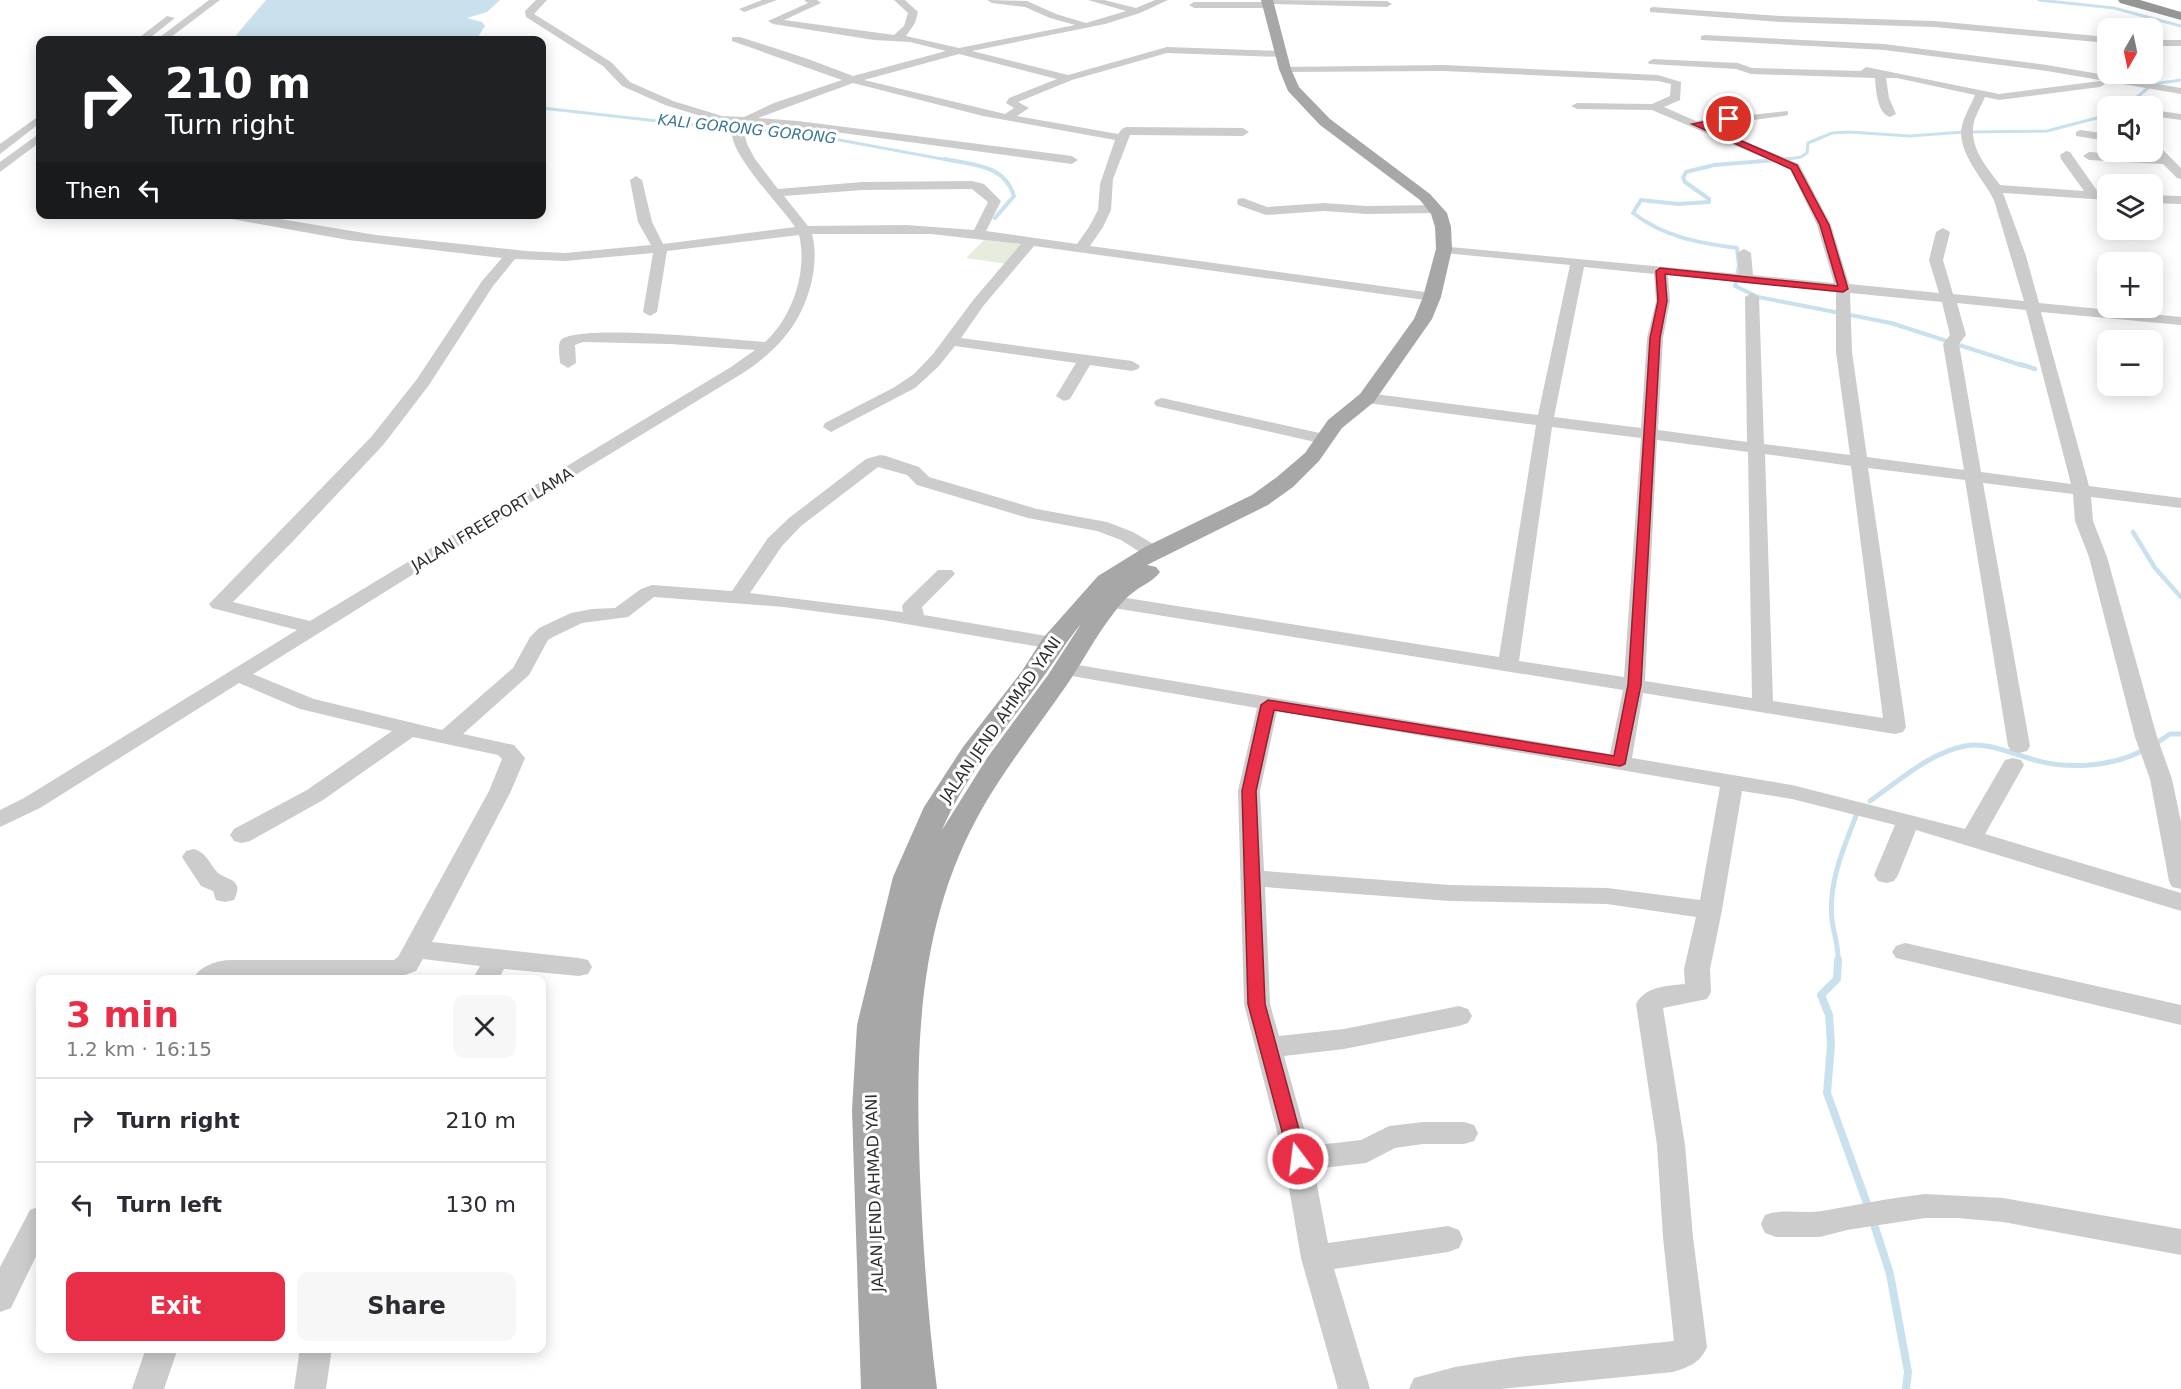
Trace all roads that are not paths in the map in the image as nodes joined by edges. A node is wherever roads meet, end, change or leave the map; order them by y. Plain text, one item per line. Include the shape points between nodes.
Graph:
1 (215, 0) edge
2 (542, 0) edge
3 (772, 0) edge
4 (809, 0) edge
5 (899, 0) edge
6 (992, 0) edge
7 (1093, 0) edge
8 (1163, 0) edge
9 (2125, 0) edge
10 (2137, 0) edge
11 (1194, 5) dead end
12 (1269, 5) edge
13 (1386, 5) edge
14 (744, 9) dead end
15 (1653, 10) dead end
16 (1138, 11) junction
17 (176, 14) dead end
18 (1214, 14) dead end
19 (2181, 14) edge
20 (1161, 15) dead end
21 (1088, 25) junction
22 (146, 36) edge
23 (166, 36) edge
24 (897, 38) junction
25 (1705, 38) dead end
26 (2097, 38) edge
27 (736, 39) dead end
28 (2163, 43) edge
29 (2181, 43) edge
30 (958, 51) junction
31 (1284, 61) junction
32 (1653, 62) dead end
33 (1806, 62) dead end
34 (1751, 70) junction
35 (1880, 74) junction
36 (2097, 76) edge
37 (1068, 78) junction
38 (852, 80) junction
39 (1762, 83) dead end
40 (2102, 84) edge
41 (2141, 84) edge
42 (2181, 91) edge
43 (1981, 93) junction
44 (1578, 106) dead end
45 (1654, 106) junction
46 (1728, 109) dead end
47 (1784, 113) dead end
48 (1890, 114) dead end
49 (2163, 115) edge
50 (1007, 117) junction
51 (1681, 117) junction
52 (2181, 117) edge
53 (36, 121) edge
54 (1696, 124) junction
55 (741, 125) junction
56 (1243, 132) dead end
57 (2080, 134) dead end
58 (2097, 136) edge
59 (1121, 138) junction
60 (36, 140) edge
61 (0, 150) edge
62 (2066, 155) dead end
63 (2089, 156) dead end
64 (2163, 157) edge
65 (1072, 160) dead end
66 (2168, 161) junction
67 (0, 168) edge
68 (2181, 175) edge
69 (636, 180) dead end
70 (1995, 189) junction
71 (775, 193) junction
72 (2094, 195) junction
73 (2097, 195) edge
74 (2163, 199) edge
75 (2181, 200) edge
76 (1243, 202) dead end
77 (1435, 209) junction
78 (250, 219) edge
79 (803, 230) junction
80 (1943, 232) dead end
81 (982, 234) junction
82 (1031, 241) junction
83 (1081, 249) junction
84 (1444, 249) junction
85 (660, 250) junction
86 (1744, 253) dead end
87 (517, 255) junction
88 (1578, 262) junction
89 (1660, 271) junction
90 (1743, 284) junction
91 (1843, 289) junction
92 (1432, 297) junction
93 (1947, 298) junction
94 (2030, 306) junction
95 (650, 312) dead end
96 (2181, 321) edge
97 (953, 341) junction
98 (768, 347) junction
99 (1085, 360) junction
100 (568, 363) dead end
101 (1132, 366) dead end
102 (1064, 396) dead end
103 (1362, 402) junction
104 (1162, 403) dead end
105 (1545, 421) junction
106 (831, 427) dead end
107 (1649, 434) junction
108 (1324, 439) junction
109 (1755, 448) junction
110 (1859, 460) junction
111 (1974, 475) junction
112 (2080, 488) junction
113 (2181, 503) edge
114 (1153, 552) junction
115 (945, 574) dead end
116 (737, 598) junction
117 (1102, 600) junction
118 (915, 619) junction
119 (314, 628) junction
120 (1052, 643) junction
121 (1508, 665) junction
122 (1066, 669) junction
123 (237, 675) junction
124 (1635, 685) junction
125 (1268, 705) junction
126 (1763, 706) junction
127 (410, 729) junction
128 (446, 738) junction
129 (1620, 761) junction
130 (1732, 781) junction
131 (0, 819) edge
132 (1908, 820) junction
133 (242, 835) dead end
134 (1971, 838) junction
135 (194, 857) dead end
136 (1886, 875) dead end
137 (1253, 878) junction
138 (2181, 881) edge
139 (225, 894) dead end
140 (2181, 902) edge
141 (1710, 910) junction
142 (416, 949) junction
143 (1905, 952) dead end
144 (579, 967) dead end
145 (491, 970) edge
146 (212, 975) edge
147 (2181, 1015) edge
148 (1459, 1016) dead end
149 (1269, 1048) junction
150 (885, 1110) junction
151 (1464, 1133) dead end
152 (1298, 1159) junction
153 (1776, 1224) dead end
154 (36, 1227) edge
155 (1448, 1239) dead end
156 (2181, 1242) edge
157 (1316, 1258) junction
158 (0, 1298) edge
159 (160, 1353) edge
160 (315, 1353) edge
161 (148, 1389) edge
162 (310, 1389) edge
163 (881, 1389) edge
164 (917, 1389) edge
165 (1353, 1389) edge
166 (1425, 1389) edge

1 - 23 street
2 - 55 street via 529,15 607,64 626,84 669,103
3 - 14 street
4 - 24 street via 816,3 773,21
5 - 24 street via 914,16 907,30
6 - 21 street via 1027,4
7 - 16 street
8 - 16 street
9 - 19 highway
10 - 19 highway
11 - 12 street
12 - 13 street
12 - 18 street
12 - 31 main road
15 - 26 street via 2027,28
16 - 20 street
16 - 21 street
17 - 22 street
21 - 30 street
24 - 30 street
25 - 36 street via 1861,44
27 - 38 street
28 - 29 street
30 - 37 street
30 - 38 street
31 - 37 street via 1167,50
31 - 45 street via 1658,78 1676,82 1676,98
31 - 77 main road via 1293,88 1325,122
32 - 34 street
33 - 35 street via 1844,65
34 - 35 street
34 - 39 street
35 - 43 street
35 - 48 street
37 - 50 street via 1013,100 1023,108
38 - 50 street
38 - 55 street via 786,103
40 - 43 street via 2004,97
41 - 42 street
43 - 70 street via 1968,131 1974,158
44 - 45 street
45 - 51 street
46 - 51 street
47 - 54 street
49 - 52 street
50 - 59 street
51 - 54 street
53 - 61 street
54 - 91 street via 1795,167 1824,225
55 - 65 street via 812,125
55 - 71 street, JALAN FREEPORT LAMA via 737,140
56 - 59 street via 1133,130 1126,131
57 - 58 street
59 - 83 street via 1106,182 1102,214
60 - 67 street
62 - 72 street
63 - 66 street
64 - 66 street
66 - 68 street
69 - 85 street via 645,222
70 - 72 street
70 - 94 street via 2019,256
71 - 79 street, JALAN FREEPORT LAMA
71 - 81 street via 862,186 976,186 995,201
72 - 73 street
74 - 75 street
76 - 77 street via 1266,211 1317,207
77 - 84 main road via 1443,227
78 - 87 street via 353,237
79 - 81 street via 922,229
79 - 85 street
79 - 98 street, JALAN FREEPORT LAMA via 809,251 801,298 791,323
80 - 93 street via 1936,252 1936,272
81 - 82 street
82 - 83 street
82 - 97 street via 963,323
83 - 92 street
84 - 88 street
84 - 92 main road
85 - 87 street
85 - 95 street
86 - 90 street
87 - 119 street via 487,284 423,382 378,440 220,602 221,606
88 - 89 street
88 - 105 street
89 - 90 street
89 - 107 street via 1663,301 1655,338
90 - 91 street
90 - 109 street
91 - 93 street
91 - 110 street via 1844,352
92 - 103 main road via 1423,319
93 - 94 street
93 - 111 street
94 - 96 street
94 - 112 street
97 - 99 street
97 - 106 street via 914,382
98 - 100 street via 581,337 567,342
98 - 119 street, JALAN FREEPORT LAMA via 737,370
99 - 101 street
99 - 102 street
103 - 105 street
103 - 108 main road, JALAN JEND AHMAD YANI via 1335,424
103 - 117 main road, JALAN JEND AHMAD YANI via 1353,427 1307,484 1278,506 1157,566
104 - 108 street
105 - 107 street
105 - 121 street
107 - 109 street
107 - 124 street
108 - 114 main road, JALAN JEND AHMAD YANI via 1312,457 1260,500
109 - 110 street
109 - 126 street
110 - 111 street
110 - 126 street via 1895,727
111 - 112 street
111 - 134 street via 2016,756
112 - 113 street
112 - 138 street via 2084,521 2098,557 2161,779
114 - 116 street via 1101,526 1034,513 923,481 913,471 880,460 795,522 775,542
114 - 117 main road, JALAN JEND AHMAD YANI via 1106,581
115 - 118 street via 912,606
116 - 118 street
116 - 128 street via 652,591 621,613 566,620 540,637 522,671
117 - 120 main road, JALAN JEND AHMAD YANI
117 - 121 street
117 - 122 main road, JALAN JEND AHMAD YANI
118 - 120 street
119 - 123 street, JALAN FREEPORT LAMA
120 - 150 main road, JALAN JEND AHMAD YANI via 938,807 908,877 873,1024
121 - 124 street
122 - 125 street
122 - 150 main road, JALAN JEND AHMAD YANI via 997,760 948,845 918,931
123 - 127 street via 307,704
123 - 131 street, JALAN FREEPORT LAMA
124 - 126 street
124 - 129 street
125 - 129 street
125 - 137 street via 1249,791
127 - 128 street
127 - 133 street via 315,795
128 - 142 street via 506,750 514,758
129 - 130 street
130 - 132 street
130 - 141 street
132 - 134 street
132 - 136 street
134 - 140 street
135 - 139 street via 210,879 225,887
137 - 141 street via 1450,893 1607,896
137 - 149 street via 1257,1004
141 - 166 street via 1697,969 1698,992 1659,997 1649,1004 1671,1145 1691,1347 1673,1357 1544,1369
142 - 145 street
142 - 146 street via 407,964 397,969 229,969
143 - 147 street
144 - 145 street
148 - 149 street via 1344,1039
149 - 152 street
150 - 163 main road, JALAN JEND AHMAD YANI
150 - 164 main road, JALAN JEND AHMAD YANI via 905,1256
151 - 152 street via 1389,1137 1366,1151
152 - 157 street
153 - 156 street via 1820,1224 1925,1206 1957,1206 2003,1210
154 - 158 street
155 - 157 street
157 - 165 street
159 - 161 street
160 - 162 street

